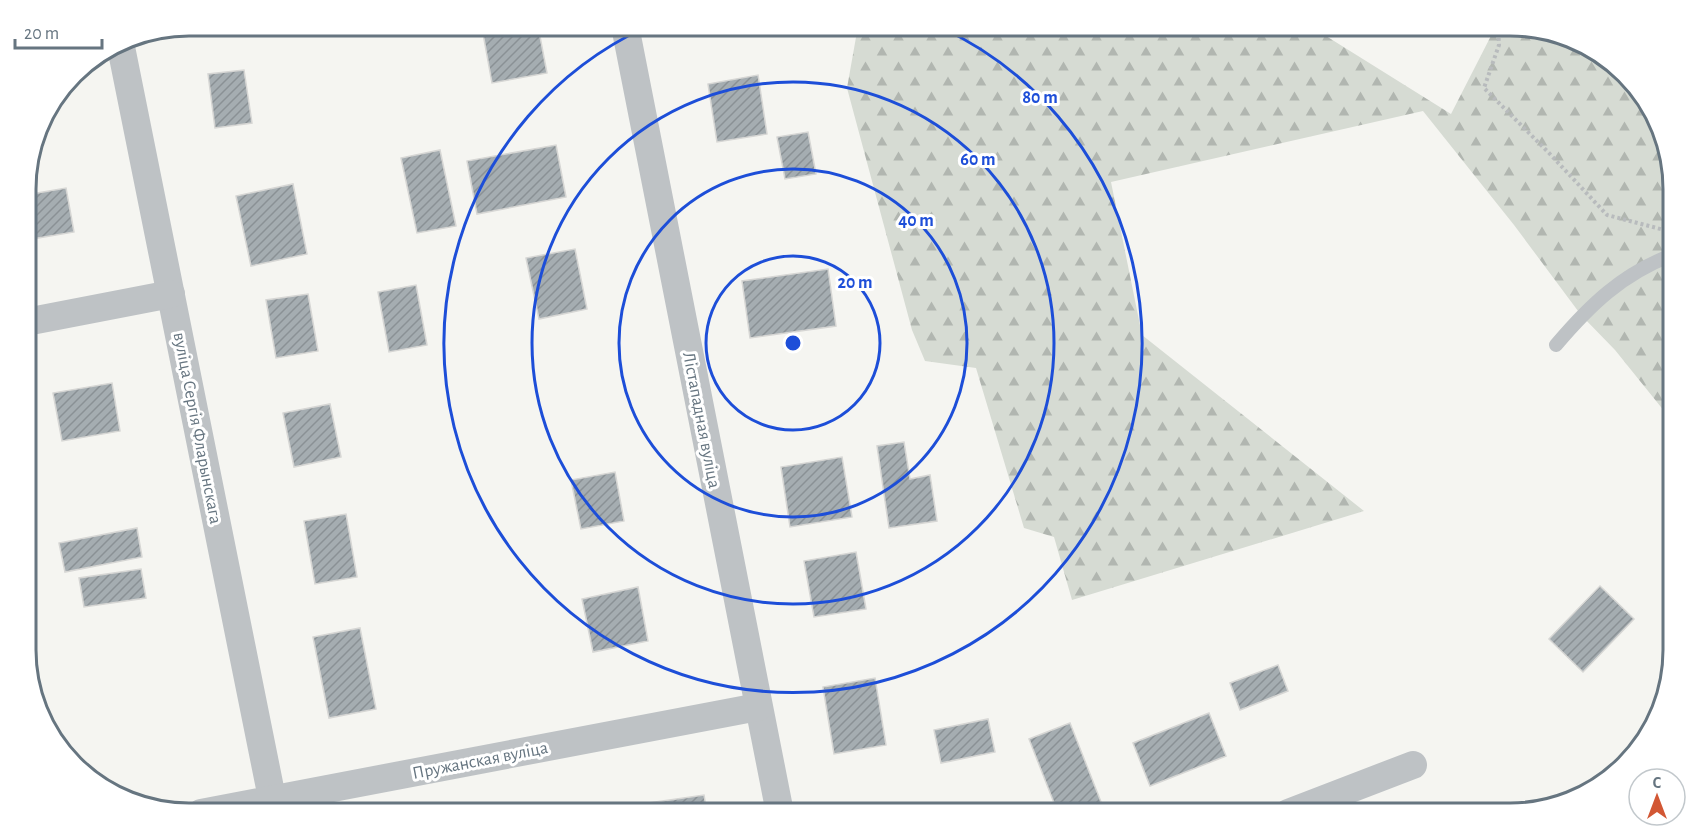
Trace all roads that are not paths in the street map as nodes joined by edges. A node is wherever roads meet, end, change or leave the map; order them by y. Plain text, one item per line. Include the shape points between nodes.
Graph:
1 (627, 36) edge
2 (122, 52) edge
3 (1663, 258) edge
4 (171, 294) junction
5 (36, 320) edge
6 (1556, 345) dead end
7 (758, 707) junction
8 (1413, 765) dead end
9 (273, 803) edge
10 (293, 803) edge
11 (778, 803) edge
12 (1314, 803) edge

1 - 7 street, Лістападная вуліца
2 - 4 street, вуліца Сергія Фларынскага
3 - 6 lane via 1612,287
4 - 5 street
4 - 9 street, вуліца Сергія Фларынскага
7 - 10 street, Пружанская вуліца
7 - 11 street, Лістападная вуліца
8 - 12 street

